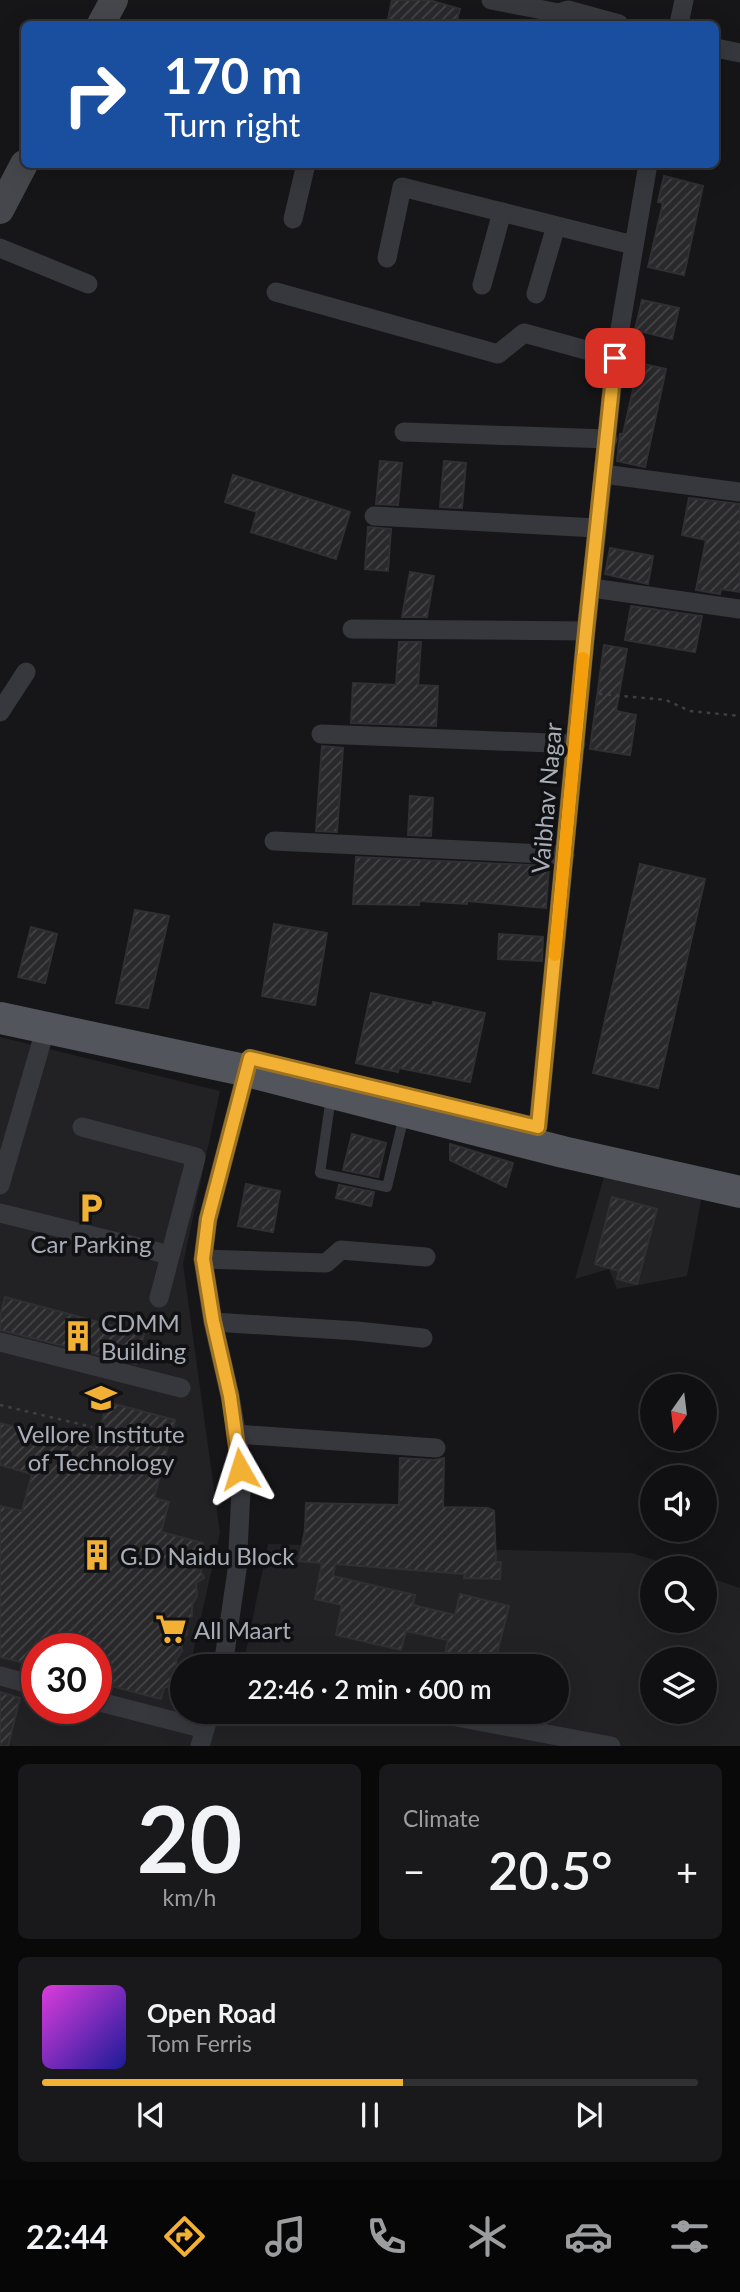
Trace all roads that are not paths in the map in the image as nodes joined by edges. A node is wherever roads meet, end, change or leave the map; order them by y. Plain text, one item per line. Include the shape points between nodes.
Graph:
1 (114, 0) edge
2 (491, 0) edge
3 (684, 0) edge
4 (578, 6) edge
5 (103, 21) edge
6 (612, 21) edge
7 (680, 21) edge
8 (719, 49) edge
9 (740, 53) edge
10 (22, 168) edge
11 (305, 168) edge
12 (647, 168) edge
13 (0, 210) edge
14 (502, 212) junction
15 (293, 219) dead end
16 (556, 226) junction
17 (633, 246) junction
18 (0, 248) edge
19 (387, 258) dead end
20 (88, 284) dead end
21 (482, 285) dead end
22 (276, 292) dead end
23 (536, 294) dead end
24 (615, 358) junction
25 (404, 432) dead end
26 (608, 439) junction
27 (603, 474) junction
28 (740, 492) edge
29 (374, 516) dead end
30 (597, 528) junction
31 (592, 588) junction
32 (740, 609) edge
33 (352, 629) dead end
34 (586, 631) junction
35 (26, 672) dead end
36 (0, 712) edge
37 (321, 734) dead end
38 (576, 744) junction
39 (274, 841) dead end
40 (565, 855) junction
41 (0, 1002) edge
42 (0, 1018) edge
43 (46, 1027) junction
44 (249, 1064) junction
45 (331, 1093) junction
46 (405, 1112) junction
47 (82, 1127) dead end
48 (538, 1127) junction
49 (740, 1171) edge
50 (0, 1185) edge
51 (740, 1192) edge
52 (0, 1213) edge
53 (170, 1255) junction
54 (426, 1257) dead end
55 (203, 1259) junction
56 (159, 1298) dead end
57 (213, 1321) junction
58 (423, 1338) dead end
59 (0, 1342) edge
60 (181, 1388) dead end
61 (236, 1434) junction
62 (436, 1448) dead end
63 (225, 1654) edge
64 (0, 1676) edge
65 (21, 1682) edge
66 (112, 1706) edge
67 (494, 1724) edge
68 (205, 1729) edge
69 (611, 1746) edge

1 - 5 street
2 - 4 street via 559,13
3 - 7 street
4 - 6 street
8 - 9 street
10 - 13 street
11 - 15 street
12 - 17 street, Vaibhav Nagar
14 - 16 street
14 - 19 street via 402,187
14 - 21 street
16 - 17 street
16 - 23 street
17 - 24 street, Vaibhav Nagar
18 - 20 street
22 - 24 street via 498,354 524,333
24 - 26 street, Vaibhav Nagar
25 - 26 street
26 - 27 street, Vaibhav Nagar
27 - 28 street
27 - 30 street, Vaibhav Nagar
29 - 30 street
30 - 31 street, Vaibhav Nagar
31 - 32 street
31 - 34 street, Vaibhav Nagar
33 - 34 street
34 - 38 street, Vaibhav Nagar
35 - 36 street
37 - 38 street
38 - 40 street, Vaibhav Nagar
39 - 40 street
40 - 48 street, Vaibhav Nagar
41 - 44 main road via 163,1035
42 - 43 main road
43 - 44 main road
43 - 50 street
44 - 45 main road
44 - 48 main road
44 - 55 street via 208,1219
45 - 46 main road
45 - 46 lane via 320,1173 387,1187
46 - 51 main road
47 - 53 street via 196,1157
48 - 49 main road
52 - 53 street
53 - 56 street
54 - 55 street via 341,1250 326,1263
55 - 57 street
57 - 58 street
57 - 61 street
59 - 60 street
61 - 62 street
61 - 63 street via 241,1491 237,1570
64 - 65 street
66 - 68 street
67 - 69 street

